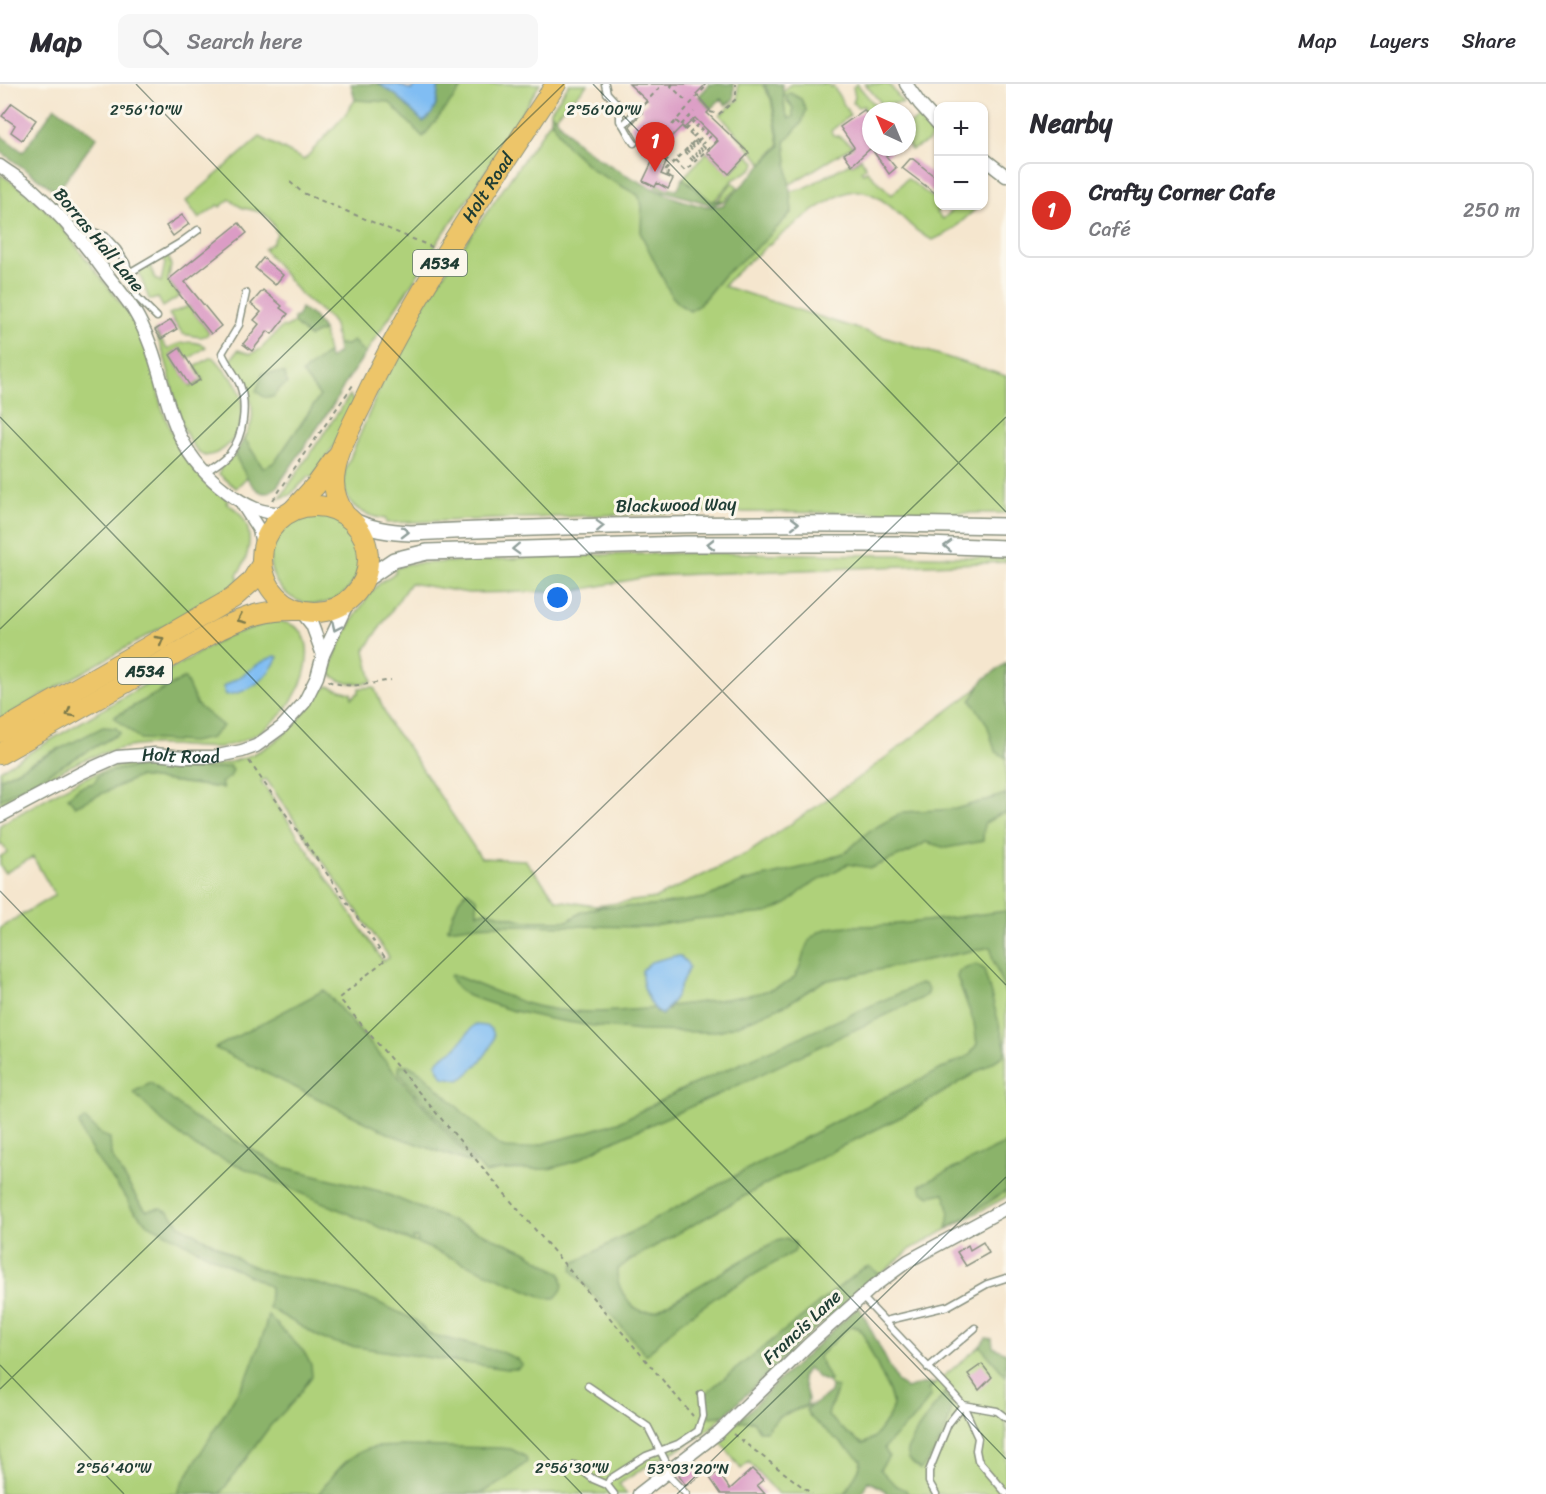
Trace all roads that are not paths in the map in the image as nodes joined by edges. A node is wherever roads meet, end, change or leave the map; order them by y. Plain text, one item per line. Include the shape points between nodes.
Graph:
1 (556, 84) edge
2 (605, 84) edge
3 (906, 84) edge
4 (638, 110) dead end
5 (934, 119) edge
6 (624, 124) junction
7 (634, 143) dead end
8 (988, 162) edge
9 (0, 166) edge
10 (1006, 176) edge
11 (198, 230) dead end
12 (78, 238) junction
13 (129, 273) junction
14 (246, 293) dead end
15 (157, 317) dead end
16 (340, 452) junction
17 (204, 473) junction
18 (240, 502) junction
19 (290, 512) junction
20 (347, 517) junction
21 (1006, 526) edge
22 (1006, 548) edge
23 (262, 556) junction
24 (363, 581) junction
25 (349, 600) junction
26 (299, 610) junction
27 (322, 655) junction
28 (0, 732) edge
29 (0, 754) edge
30 (0, 816) edge
31 (1006, 1208) edge
32 (1006, 1278) edge
33 (862, 1296) junction
34 (885, 1321) junction
35 (975, 1328) dead end
36 (928, 1368) junction
37 (588, 1386) dead end
38 (701, 1394) dead end
39 (963, 1406) junction
40 (1006, 1418) edge
41 (660, 1450) junction
42 (575, 1465) dead end
43 (666, 1473) junction
44 (607, 1485) junction
45 (1006, 1493) edge
46 (614, 1494) edge
47 (639, 1494) edge
48 (686, 1494) edge
49 (936, 1494) edge

1 - 16 highway, Holt Road / A534 via 393,340
2 - 6 lane via 607,93 620,107 620,121
3 - 5 street
4 - 6 lane
6 - 7 lane
8 - 10 street
9 - 12 street, Borras Hall Lane via 32,189
11 - 13 lane
12 - 13 lane via 91,231 105,236
12 - 17 street, Borras Hall Lane via 133,309 153,350 177,432
13 - 15 lane via 137,297
14 - 17 lane via 239,325 222,353 240,384 243,422 231,452
16 - 19 highway, Holt Road / A534
16 - 20 highway, Holt Road / A534 via 334,486
17 - 18 street, Borras Hall Lane
18 - 19 street, Borras Hall Lane via 262,512
18 - 23 street, Borras Hall Lane via 259,530
19 - 20 highway via 328,507
19 - 23 highway via 269,533
20 -> 21 street, Blackwood Way via 380,530 411,533 703,523
20 - 24 highway via 359,529 368,551
22 -> 24 street via 685,544 427,552 394,560
23 - 26 highway via 273,592
28 -> 23 highway, A534 via 233,598 251,582
24 - 25 highway
25 - 26 highway via 321,612
25 -> 27 street, Holt Road
26 - 27 street via 312,625
26 -> 29 highway, A534 via 271,610 246,616
27 - 30 street, Holt Road via 308,696 272,736 242,751 213,757 155,754 117,758
31 - 33 street, Francis Lane via 908,1260
32 - 34 lane via 948,1306
33 - 34 lane
33 - 43 street, Francis Lane via 722,1429
34 - 36 lane
35 - 36 lane
36 - 39 lane
37 - 41 lane via 648,1427
38 - 41 lane via 704,1416 698,1431
39 - 40 lane via 997,1411
39 - 45 lane via 978,1438 978,1460
39 - 49 lane via 948,1424 930,1471 929,1482
41 - 43 lane
41 - 44 lane via 610,1479
42 - 44 lane
43 - 47 street, Francis Lane
43 - 48 lane
44 - 46 lane

